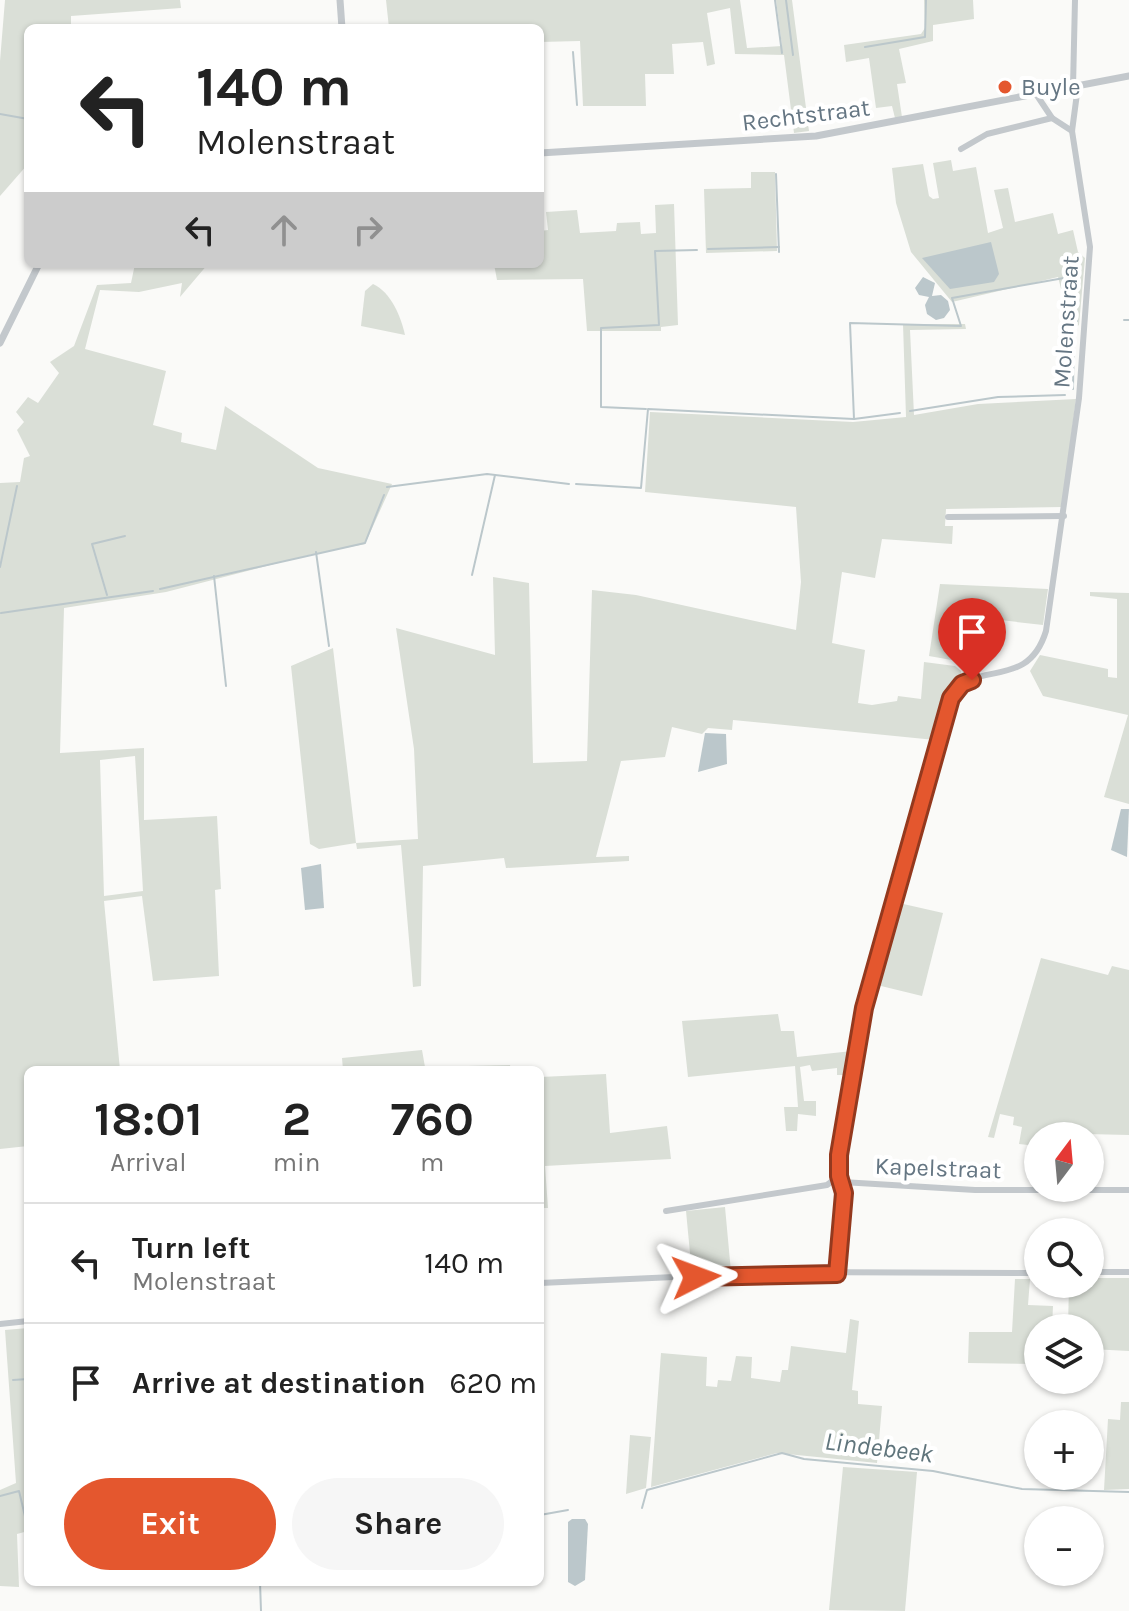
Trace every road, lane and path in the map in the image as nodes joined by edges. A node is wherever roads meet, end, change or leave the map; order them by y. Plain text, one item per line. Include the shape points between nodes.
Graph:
1 (340, 0) edge
2 (1075, 0) edge
3 (342, 24) edge
4 (1129, 76) edge
5 (1075, 86) junction
6 (1036, 94) junction
7 (1052, 118) junction
8 (1072, 131) junction
9 (961, 149) dead end
10 (544, 153) edge
11 (37, 268) edge
12 (0, 343) edge
13 (1064, 516) junction
14 (948, 517) dead end
15 (840, 1179) junction
16 (1129, 1190) edge
17 (666, 1211) dead end
18 (1104, 1272) edge
19 (1129, 1272) edge
20 (1024, 1273) edge
21 (837, 1274) junction
22 (544, 1283) edge
23 (24, 1321) edge
24 (0, 1324) edge

1 - 3 street
2 - 5 street, Molenstraat
4 - 5 street, Rechtstraat
5 - 6 street, Rechtstraat
5 - 8 street, Molenstraat
6 - 7 street
6 - 10 street, Rechtstraat via 816,136
7 - 8 street
7 - 9 street via 987,134
8 - 13 street, Molenstraat via 1090,247
11 - 12 street
13 - 14 street
13 - 15 street, Molenstraat via 1046,631 1032,659 1025,666 962,684 951,698 864,1008
15 - 16 street, Kapelstraat via 975,1190
15 - 17 street, Kapelstraat
15 - 21 street, Molenstraat via 844,1193
18 - 19 street
20 - 21 street
21 - 22 street
23 - 24 street

